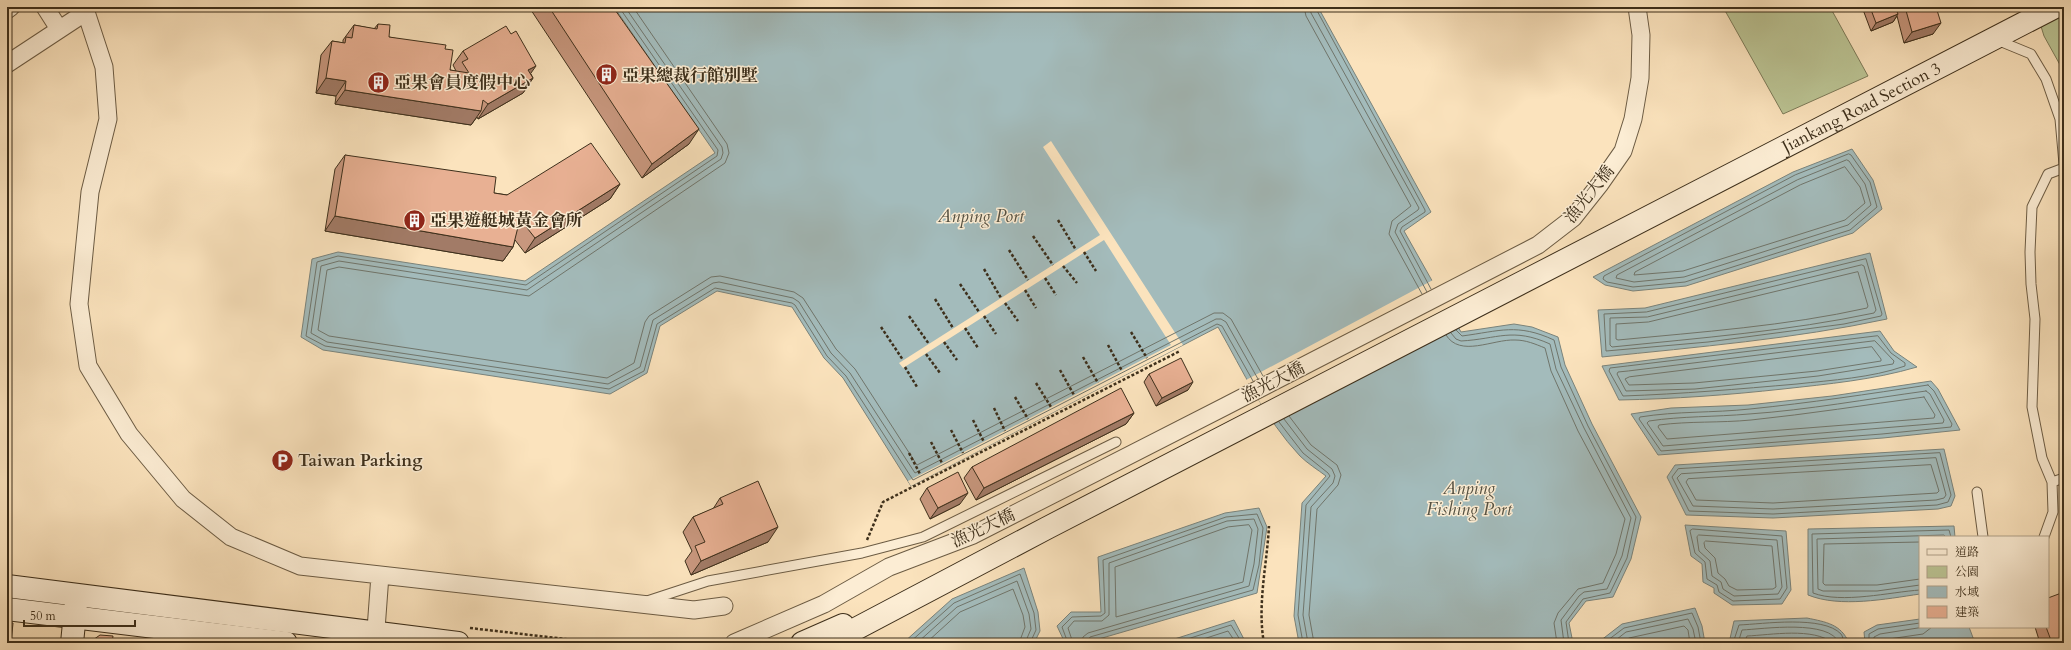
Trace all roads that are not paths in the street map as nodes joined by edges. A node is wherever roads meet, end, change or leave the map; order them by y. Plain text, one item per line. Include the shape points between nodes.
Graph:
1 (11, 7) edge
2 (45, 7) edge
3 (1637, 7) edge
4 (2055, 7) edge
5 (7, 10) edge
6 (84, 10) edge
7 (60, 30) junction
8 (1992, 38) junction
9 (7, 64) edge
10 (2064, 164) edge
11 (2064, 168) edge
12 (1667, 206) joint
13 (1116, 442) dead end
14 (2064, 478) edge
15 (2052, 482) junction
16 (1977, 492) dead end
17 (1983, 536) edge
18 (2044, 536) edge
19 (380, 575) junction
20 (7, 586) edge
21 (76, 595) junction
22 (911, 598) junction
23 (638, 604) junction
24 (724, 606) dead end
25 (7, 609) edge
26 (74, 618) junction
27 (375, 638) edge
28 (72, 643) edge
29 (286, 643) edge
30 (458, 643) edge
31 (734, 643) edge
32 (802, 643) edge
33 (829, 643) edge
34 (852, 643) edge

1 - 5 street
2 - 7 street
3 - 31 street, 漁光大橋 via 1641,35 1640,78 1634,119 1623,151 1573,218 1538,245 980,531 889,567 824,604
4 - 8 street, Jiankang Road Section 3
6 - 7 street
6 - 19 street via 104,67 108,119 90,192 79,304 88,366 129,434 183,499 231,537 300,566
7 - 9 street
8 - 10 lane via 2030,54 2046,79 2060,119
8 - 12 street, Jiankang Road Section 3
11 - 15 lane via 2048,174 2032,207 2030,252 2035,319 2032,407 2042,458
12 - 22 street, 漁光大橋
13 - 23 lane via 923,537 862,553 708,581
14 - 15 lane
15 - 18 lane via 2053,512
16 - 17 lane
19 - 23 street
19 - 27 street
20 - 21 street
21 - 26 street
21 - 27 street
22 - 32 street
22 - 33 street
22 - 34 street
23 - 24 street via 694,610
25 - 26 street
26 - 28 street
26 - 29 street
27 - 30 street

